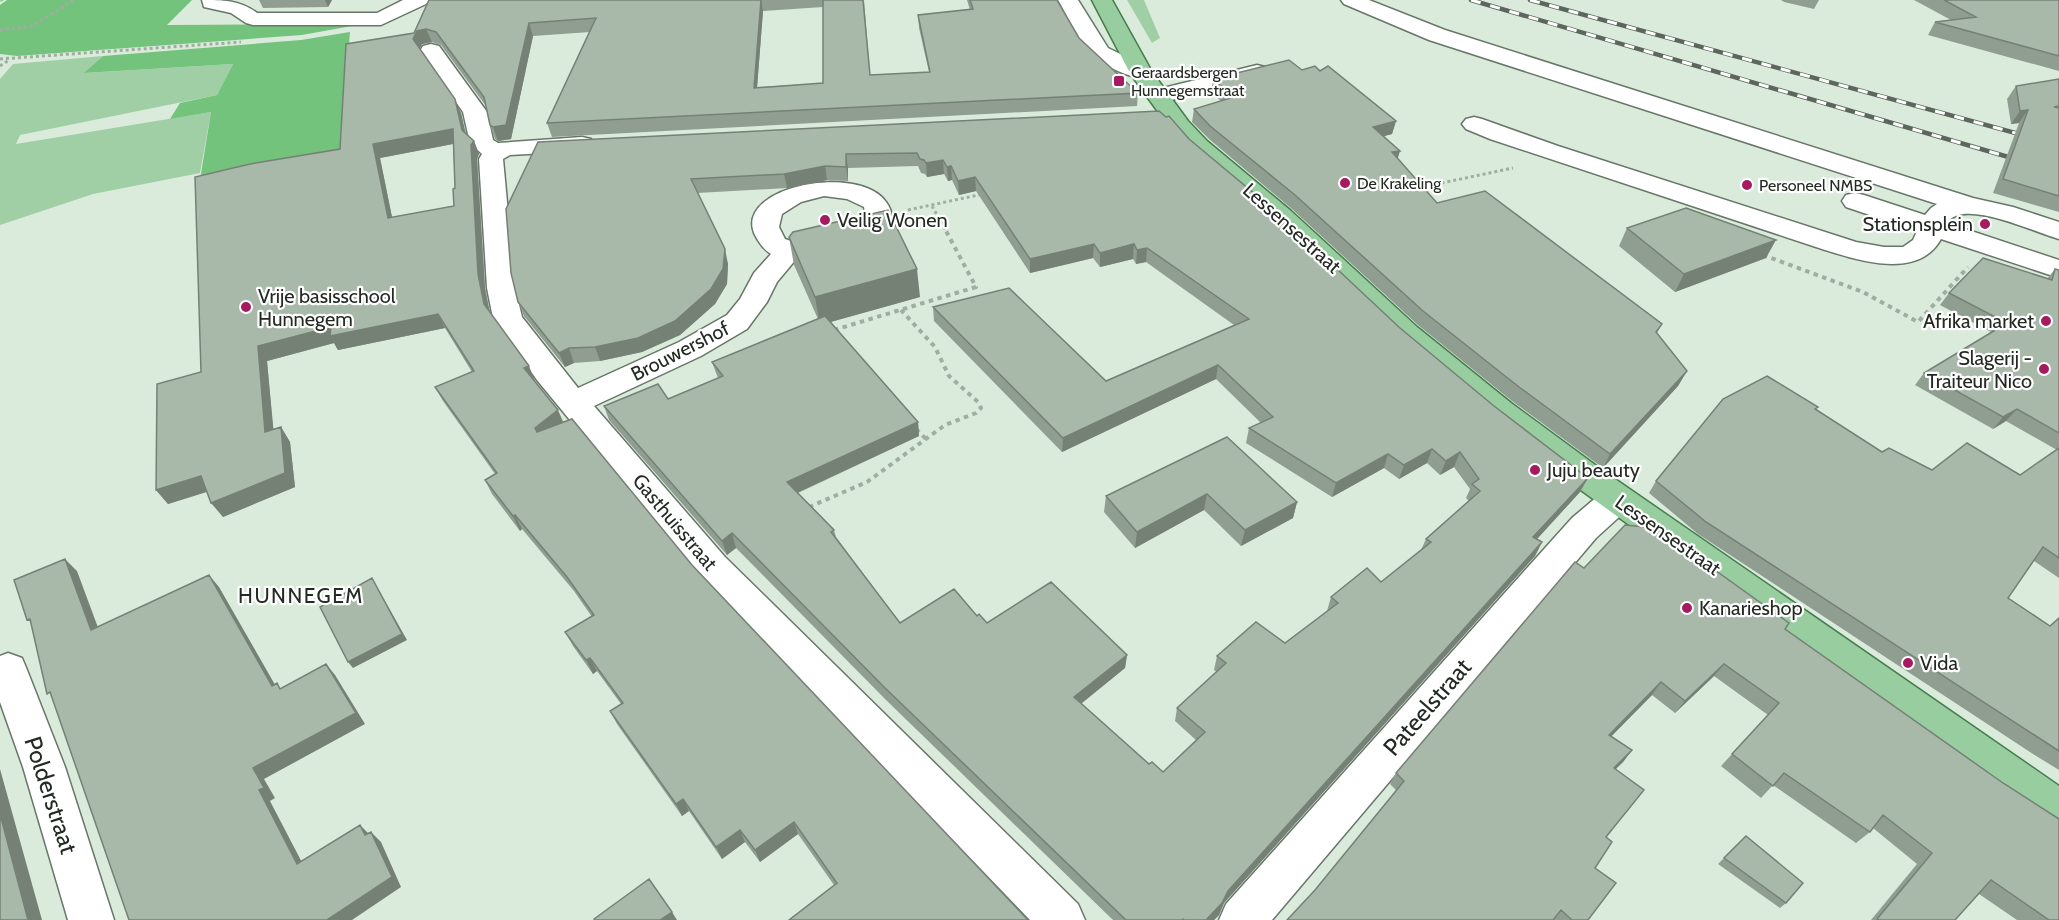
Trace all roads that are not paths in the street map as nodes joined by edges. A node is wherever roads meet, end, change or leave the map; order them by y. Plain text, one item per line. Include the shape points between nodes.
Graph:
1 (212, 0) edge
2 (419, 0) edge
3 (1068, 0) edge
4 (1102, 0) edge
5 (1351, 0) edge
6 (242, 4) edge
7 (431, 51) edge
8 (1276, 68) edge
9 (1142, 74) junction
10 (1157, 108) junction
11 (1474, 124) dead end
12 (610, 143) edge
13 (495, 152) junction
14 (1860, 190) dead end
15 (1944, 217) junction
16 (2049, 243) edge
17 (789, 251) junction
18 (2059, 269) edge
19 (574, 402) junction
20 (1617, 499) junction
21 (8, 670) dead end
22 (2059, 810) edge
23 (91, 920) edge
24 (1062, 920) edge
25 (1242, 920) edge

1 - 6 street via 218,6
2 - 6 street via 381,20 358,21 267,21 245,16
3 - 9 street via 1100,52
4 - 9 main road, Lessensestraat
5 - 15 street via 1437,35
7 - 13 street via 476,112 482,143
8 - 10 street
9 - 10 main road, Lessensestraat
10 - 20 main road, Lessensestraat via 1407,334 1500,411
11 - 15 street via 1511,140 1857,250 1904,256 1921,250
12 - 13 street
13 - 19 street, Gasthuisstraat via 491,167 501,288 508,318
14 - 15 street
15 - 16 street
15 - 16 street via 1976,236
15 - 18 street
16 - 18 street via 2045,263
17 - 17 street via 875,230 879,210 859,193 842,189 824,188 790,196 768,214 765,225 774,245
17 - 19 street, Brouwershof via 764,279 737,322 700,344
19 - 24 street, Gasthuisstraat via 712,567
20 - 22 main road, Lessensestraat
20 - 25 street, Pateelstraat via 1584,528
21 - 23 street, Polderstraat via 44,767

